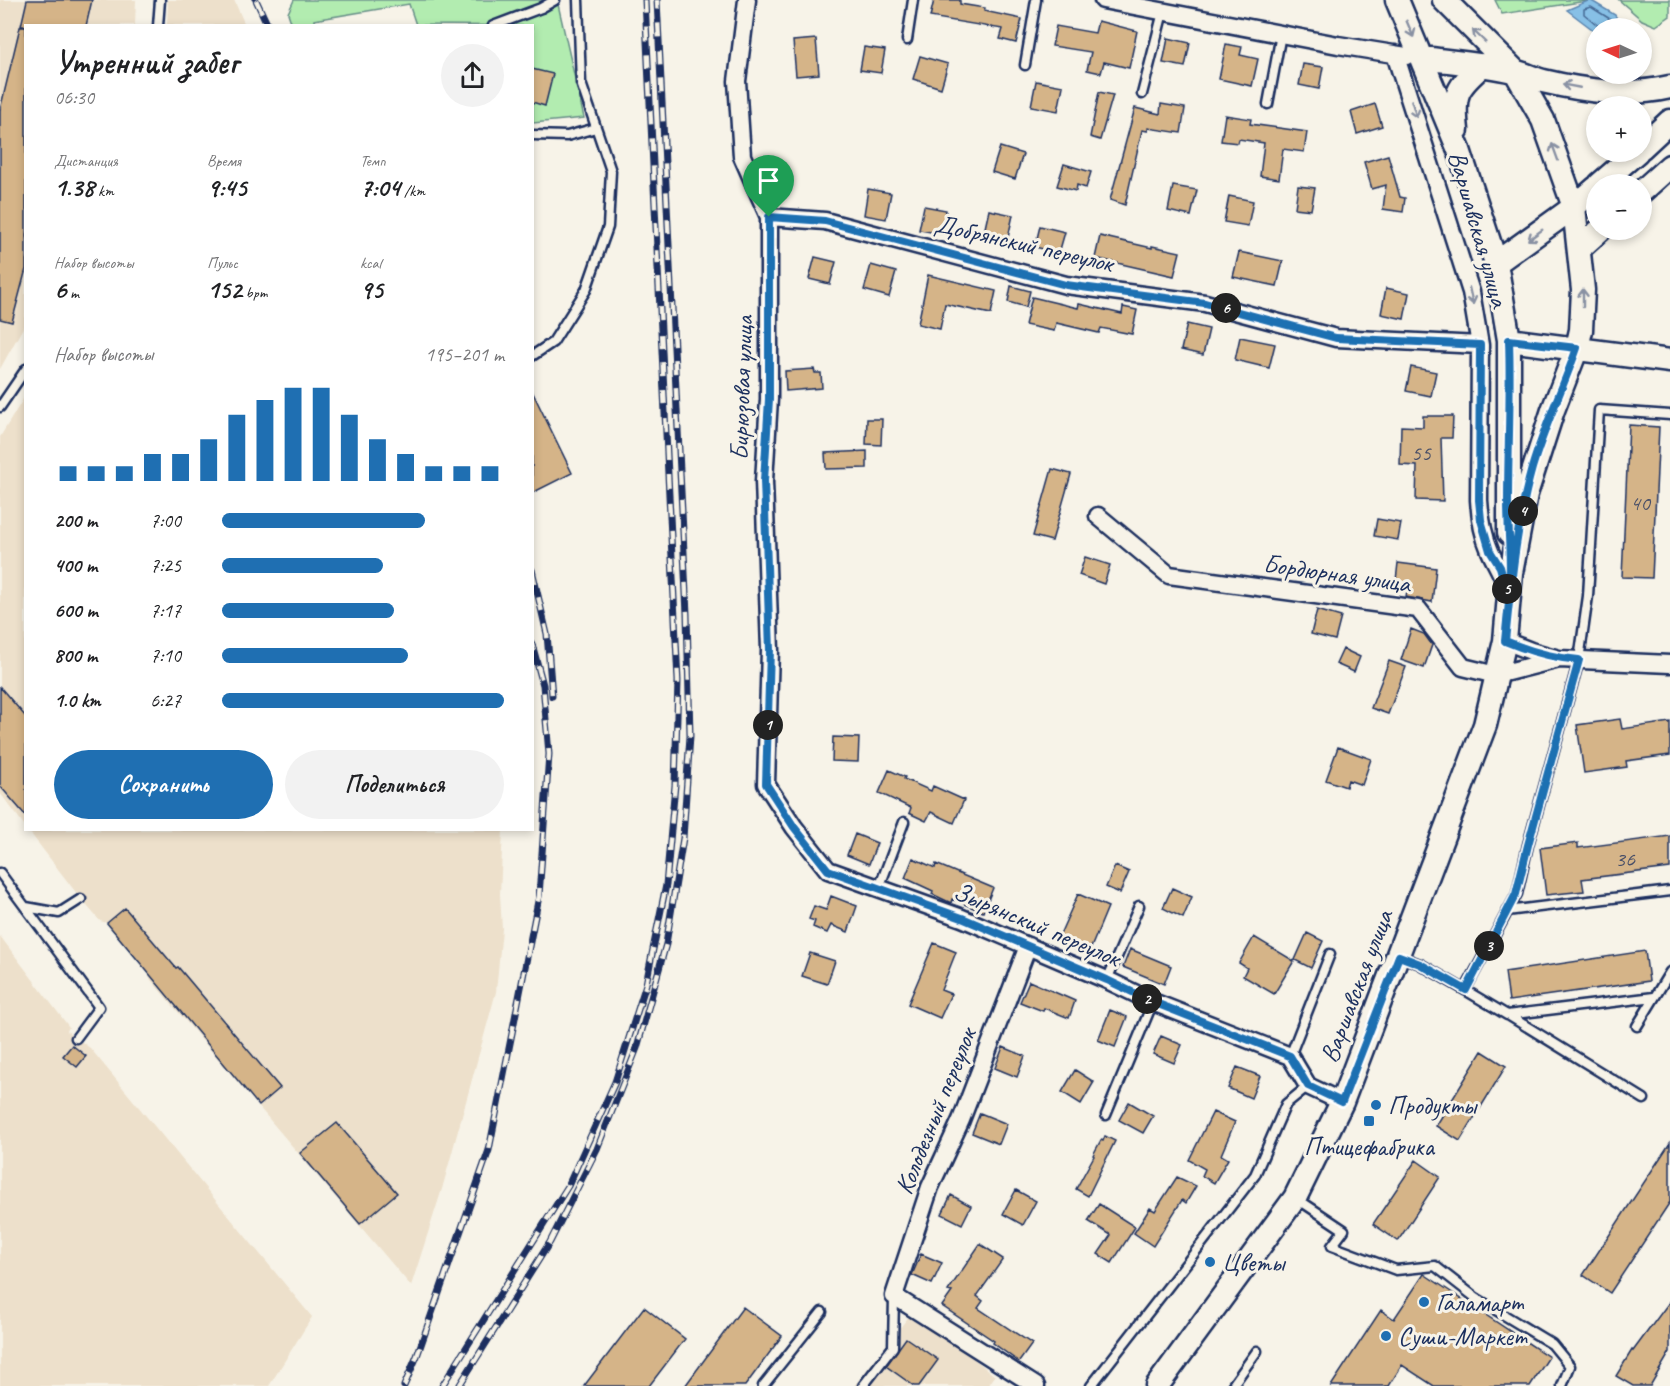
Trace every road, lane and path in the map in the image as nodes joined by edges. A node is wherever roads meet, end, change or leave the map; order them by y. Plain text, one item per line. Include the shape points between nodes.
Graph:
1 (160, 0) edge
2 (555, 0) edge
3 (578, 0) edge
4 (747, 0) edge
5 (912, 0) edge
6 (1036, 0) edge
7 (1102, 0) edge
8 (1397, 0) edge
9 (1444, 0) edge
10 (1163, 12) junction
11 (158, 24) edge
12 (499, 24) edge
13 (1281, 34) junction
14 (907, 40) dead end
15 (1395, 54) junction
16 (1422, 58) junction
17 (1025, 65) dead end
18 (1483, 65) junction
19 (1515, 71) junction
20 (1670, 87) edge
21 (1142, 94) dead end
22 (1268, 104) dead end
23 (1670, 122) edge
24 (596, 128) junction
25 (534, 135) edge
26 (1652, 138) edge
27 (1459, 150) junction
28 (1625, 162) edge
29 (1670, 166) edge
30 (1612, 174) edge
31 (1652, 182) edge
32 (1586, 197) edge
33 (1575, 207) junction
34 (769, 217) junction
35 (1589, 240) edge
36 (1580, 248) junction
37 (1496, 263) junction
38 (1509, 340) junction
39 (1480, 345) junction
40 (1577, 348) junction
41 (534, 355) edge
42 (1670, 361) edge
43 (24, 372) edge
44 (0, 407) edge
45 (1670, 415) edge
46 (1098, 516) dead end
47 (1511, 573) junction
48 (1509, 599) junction
49 (1505, 641) junction
50 (1558, 658) junction
51 (1579, 660) junction
52 (1670, 664) edge
53 (1496, 675) junction
54 (766, 784) joint
55 (904, 822) dead end
56 (0, 873) edge
57 (879, 888) junction
58 (1670, 891) edge
59 (81, 899) dead end
60 (1139, 906) dead end
61 (26, 907) junction
62 (1507, 911) junction
63 (1028, 946) junction
64 (1330, 954) dead end
65 (1399, 956) junction
66 (1670, 972) edge
67 (1107, 980) junction
68 (1466, 990) junction
69 (1654, 997) junction
70 (1153, 1002) junction
71 (1508, 1015) junction
72 (1637, 1026) dead end
73 (76, 1038) dead end
74 (1290, 1056) junction
75 (1308, 1086) junction
76 (1644, 1100) dead end
77 (1342, 1102) junction
78 (1106, 1115) dead end
79 (1295, 1198) junction
80 (894, 1296) junction
81 (822, 1312) dead end
82 (1257, 1351) dead end
83 (763, 1386) edge
84 (863, 1386) edge
85 (1036, 1386) edge
86 (1091, 1386) edge
87 (1156, 1386) edge
88 (1232, 1386) edge
89 (1562, 1386) edge

1 - 11 lane
2 - 12 lane
3 - 24 lane via 581,83
4 - 34 street, Бирюзовая улица via 737,81 742,156
5 - 14 lane
6 - 17 lane
7 - 10 street
8 -> 16 main road
19 -> 9 main road
10 - 13 street
10 - 21 lane
13 - 15 street
13 - 22 lane
15 - 16 street
15 -> 39 street, Варшавская улица via 1471,292
16 - 18 main road
16 - 27 main road
18 - 19 main road
18 - 27 main road via 1458,88 1455,116
20 -> 19 main road via 1612,93
33 -> 19 main road, Варшавская улица via 1543,120
23 - 26 main road
24 - 25 lane via 567,136
24 - 41 lane via 611,171 608,227 586,290 553,342
27 - 37 main road, Варшавская улица
28 - 30 main road
29 - 31 main road
32 - 33 main road
33 - 36 main road, Варшавская улица
33 -> 37 main road
34 - 39 street, Добрянский переулок via 825,221 1066,285 1205,303 1336,338
34 - 54 street, Бирюзовая улица via 769,399 764,481 770,650
35 - 36 main road
40 -> 36 main road, Варшавская улица via 1583,313
37 - 38 main road, Варшавская улица
38 - 40 main road
38 - 47 main road, Варшавская улица
39 - 48 street, Варшавская улица via 1481,520
40 - 42 main road
40 - 47 main road, Варшавская улица via 1533,466
43 - 44 lane
45 - 51 lane via 1599,410 1588,596
46 - 53 street, Бордюрная улица via 1169,575 1418,609 1463,667
47 - 48 main road, Варшавская улица
48 - 49 main road, Варшавская улица
49 - 50 street, Бордюрная улица
49 - 53 main road, Варшавская улица
50 - 51 street, Бордюрная улица
50 - 53 street, Бордюрная улица
51 - 52 street, Бордюрная улица
51 - 62 lane via 1516,894
53 - 65 main road, Варшавская улица via 1485,725
54 - 57 street, Зырянский переулок via 828,870
55 - 57 lane
56 - 61 lane
57 - 63 street, Зырянский переулок
58 - 62 lane
59 - 61 lane via 59,912
60 - 67 lane
61 - 73 lane via 99,1007
62 - 68 lane
63 - 67 street, Зырянский переулок
63 - 80 street, Колодезный переулок via 962,1120 930,1187
64 - 74 lane
65 - 68 lane
65 - 77 main road, Варшавская улица
66 - 69 lane
67 - 70 street, Зырянский переулок
68 - 71 lane
69 - 71 lane
69 - 72 lane
70 - 74 street, Зырянский переулок
70 - 78 lane
71 - 76 lane
74 - 75 street
75 - 77 street
75 - 86 lane via 1286,1104 1255,1175
77 - 79 main road, Варшавская улица
79 - 87 main road, Варшавская улица
79 - 89 lane via 1344,1230 1332,1246 1396,1270 1435,1266 1476,1298 1552,1344 1570,1366
80 - 84 lane via 893,1347
80 - 85 street
81 - 83 lane
82 - 88 lane

